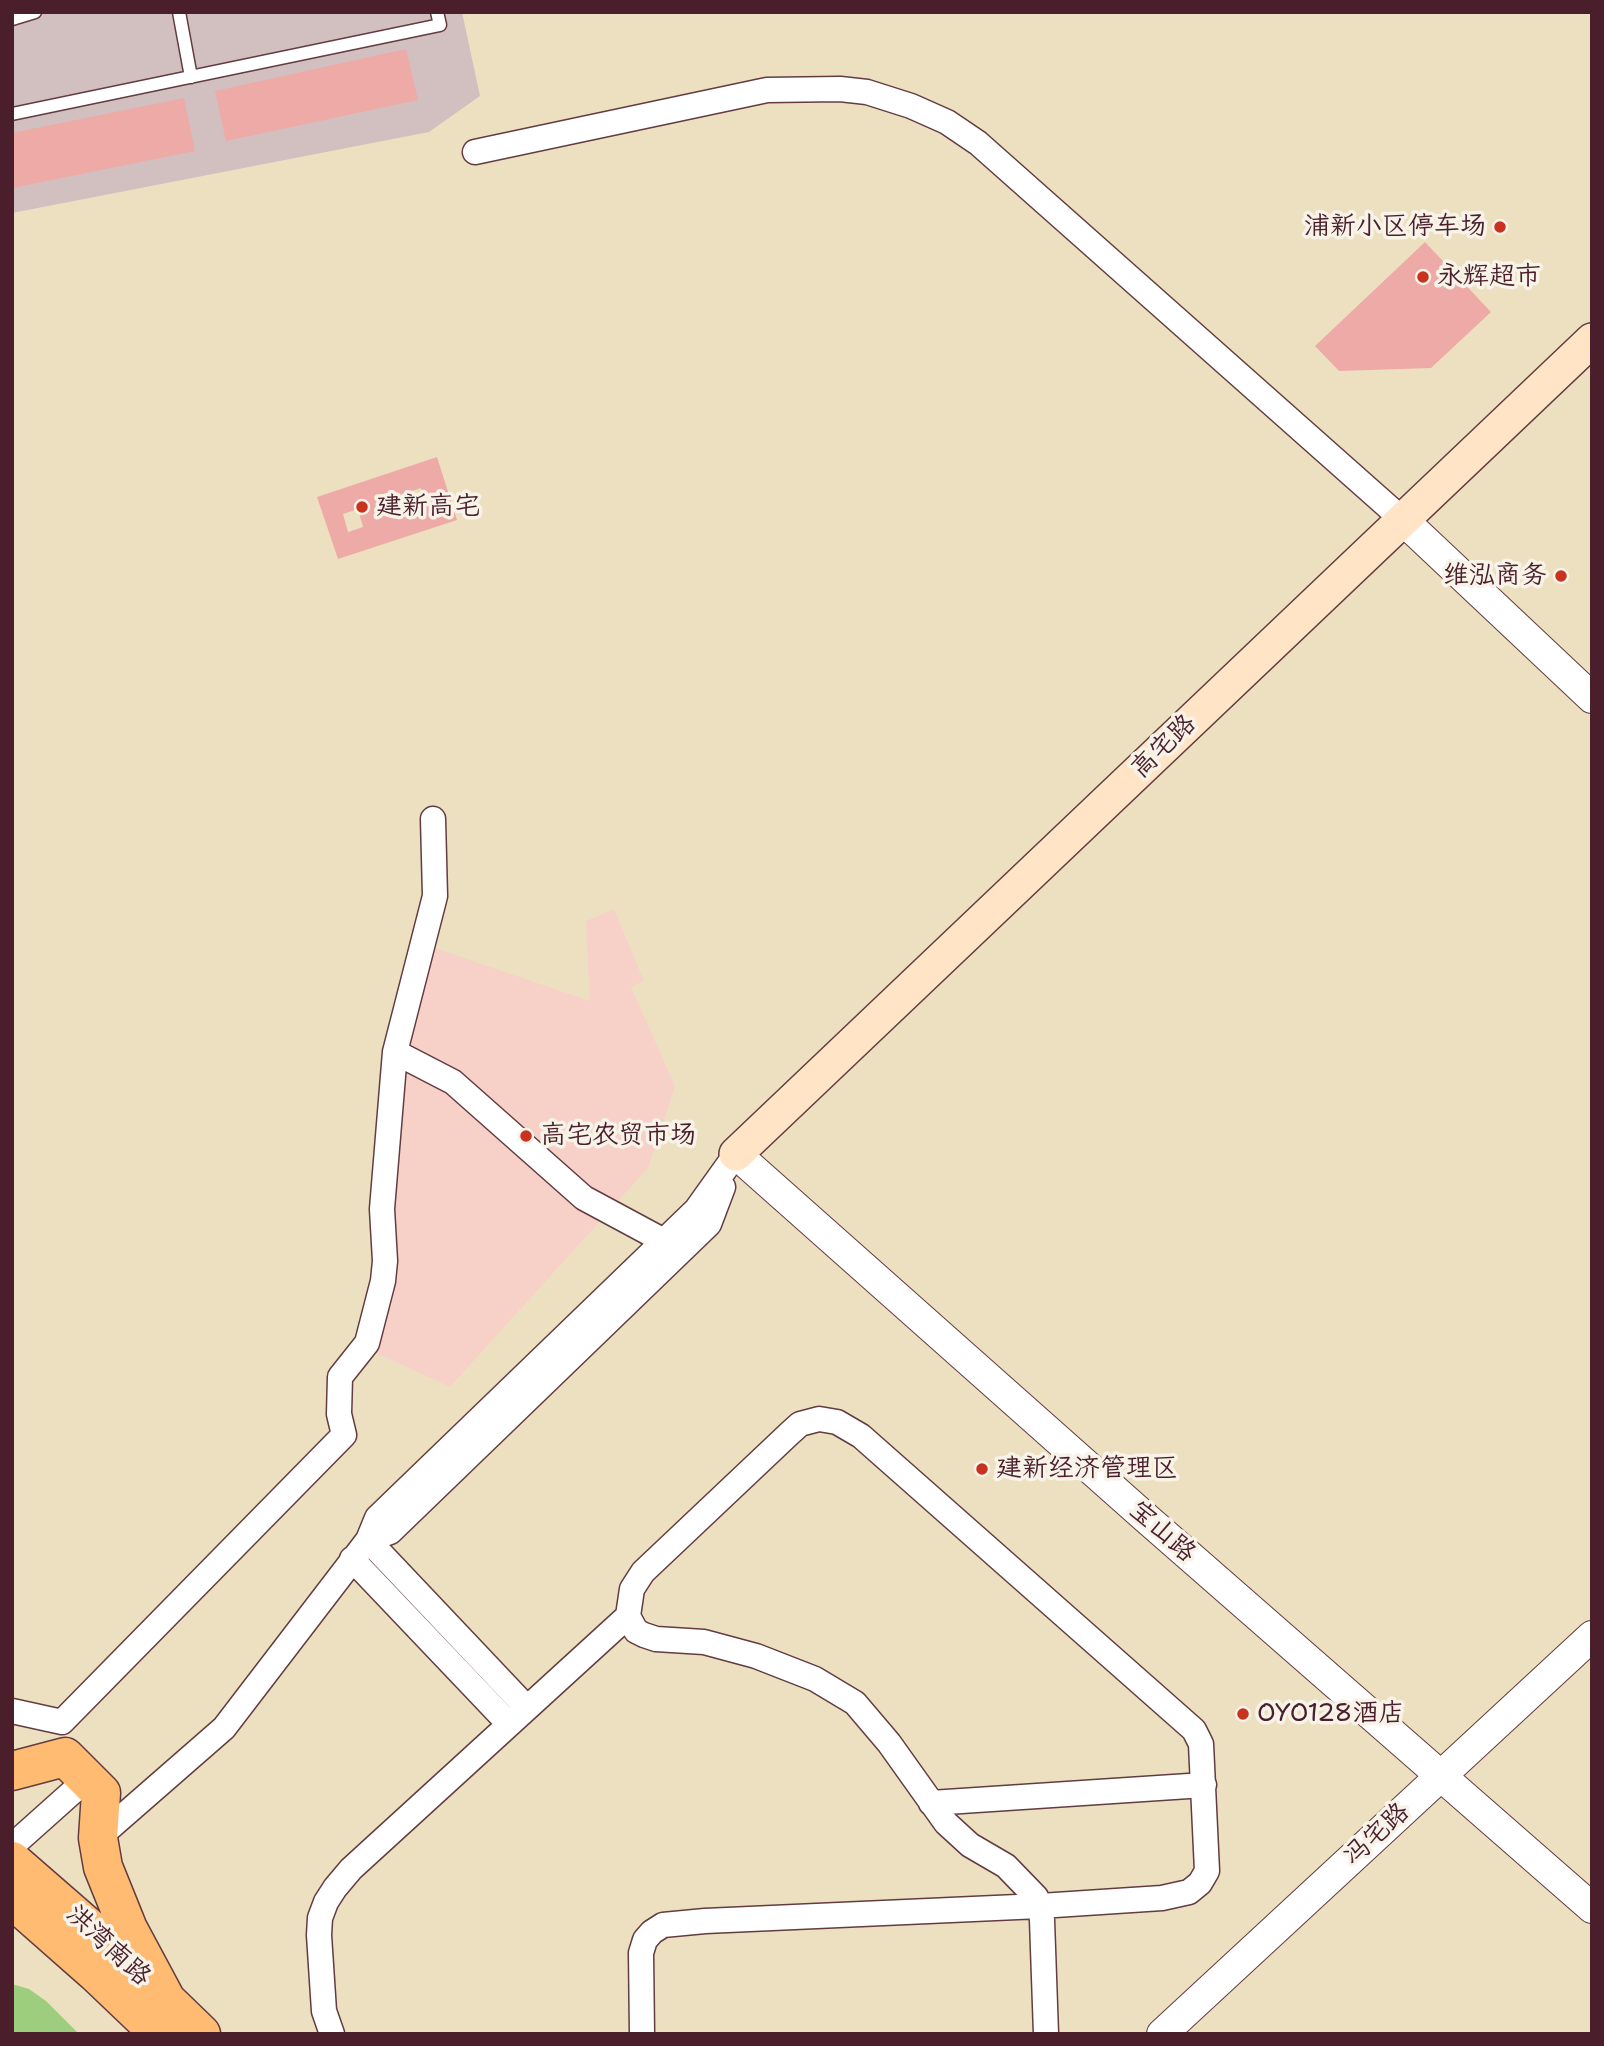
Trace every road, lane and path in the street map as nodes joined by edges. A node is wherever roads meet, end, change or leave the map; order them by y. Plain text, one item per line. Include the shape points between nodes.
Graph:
1 (35, 12) edge
2 (180, 12) edge
3 (437, 12) edge
4 (12, 19) edge
5 (191, 77) junction
6 (12, 114) edge
7 (475, 152) dead end
8 (1592, 340) edge
9 (1403, 520) junction
10 (1592, 698) edge
11 (433, 819) dead end
12 (395, 1052) junction
13 (736, 1153) junction
14 (664, 1241) junction
15 (360, 1550) junction
16 (628, 1616) junction
17 (1592, 1636) edge
18 (12, 1711) edge
19 (518, 1716) junction
20 (12, 1771) edge
21 (1442, 1774) junction
22 (87, 1779) junction
23 (1204, 1785) junction
24 (931, 1803) junction
25 (98, 1838) junction
26 (12, 1846) edge
27 (12, 1861) edge
28 (12, 1899) edge
29 (1041, 1906) junction
30 (1592, 1908) edge
31 (162, 2016) edge
32 (201, 2034) edge
33 (332, 2034) edge
34 (642, 2034) edge
35 (1046, 2034) edge
36 (1162, 2034) edge

1 - 4 lane
2 - 5 lane
3 - 5 lane via 440,25
5 - 6 lane
7 - 9 street via 767,90 867,92 911,106 978,143
8 - 9 main road, 高宅路
9 - 10 street
9 - 13 main road, 高宅路
11 - 12 street via 435,896
12 - 14 street via 453,1082 584,1198
12 - 18 street via 382,1209 383,1281 367,1343 340,1377 339,1414 344,1436 62,1723
13 - 14 street via 696,1210
13 - 15 street via 709,1224 390,1532
13 - 21 street, 宝山路
14 - 15 street via 377,1518
15 - 19 street
15 - 25 street via 224,1728
16 - 19 street
16 - 23 street via 632,1589 643,1572 790,1433 809,1421 837,1422 861,1436 1194,1730 1201,1744
16 - 24 street via 636,1631 644,1635 718,1645 787,1667 837,1691 871,1720
17 - 21 street, 冯宅路
19 - 33 street via 351,1869 326,1902 319,1935 324,2011
20 - 22 main road via 65,1757
21 - 30 street, 宝山路
21 - 36 street, 冯宅路
22 - 25 main road via 101,1793
22 - 26 street
23 - 24 street
23 - 29 street via 1208,1864 1205,1877 1195,1888 1162,1898
24 - 29 street via 958,1836 1017,1875
25 - 31 main road via 103,1867
27 - 31 main road, 洪湾南路 via 78,1916
28 - 31 main road, 洪湾南路 via 96,1973
29 - 34 street via 663,1925 645,1940 640,1952
29 - 35 street
31 - 32 main road, 洪湾南路

